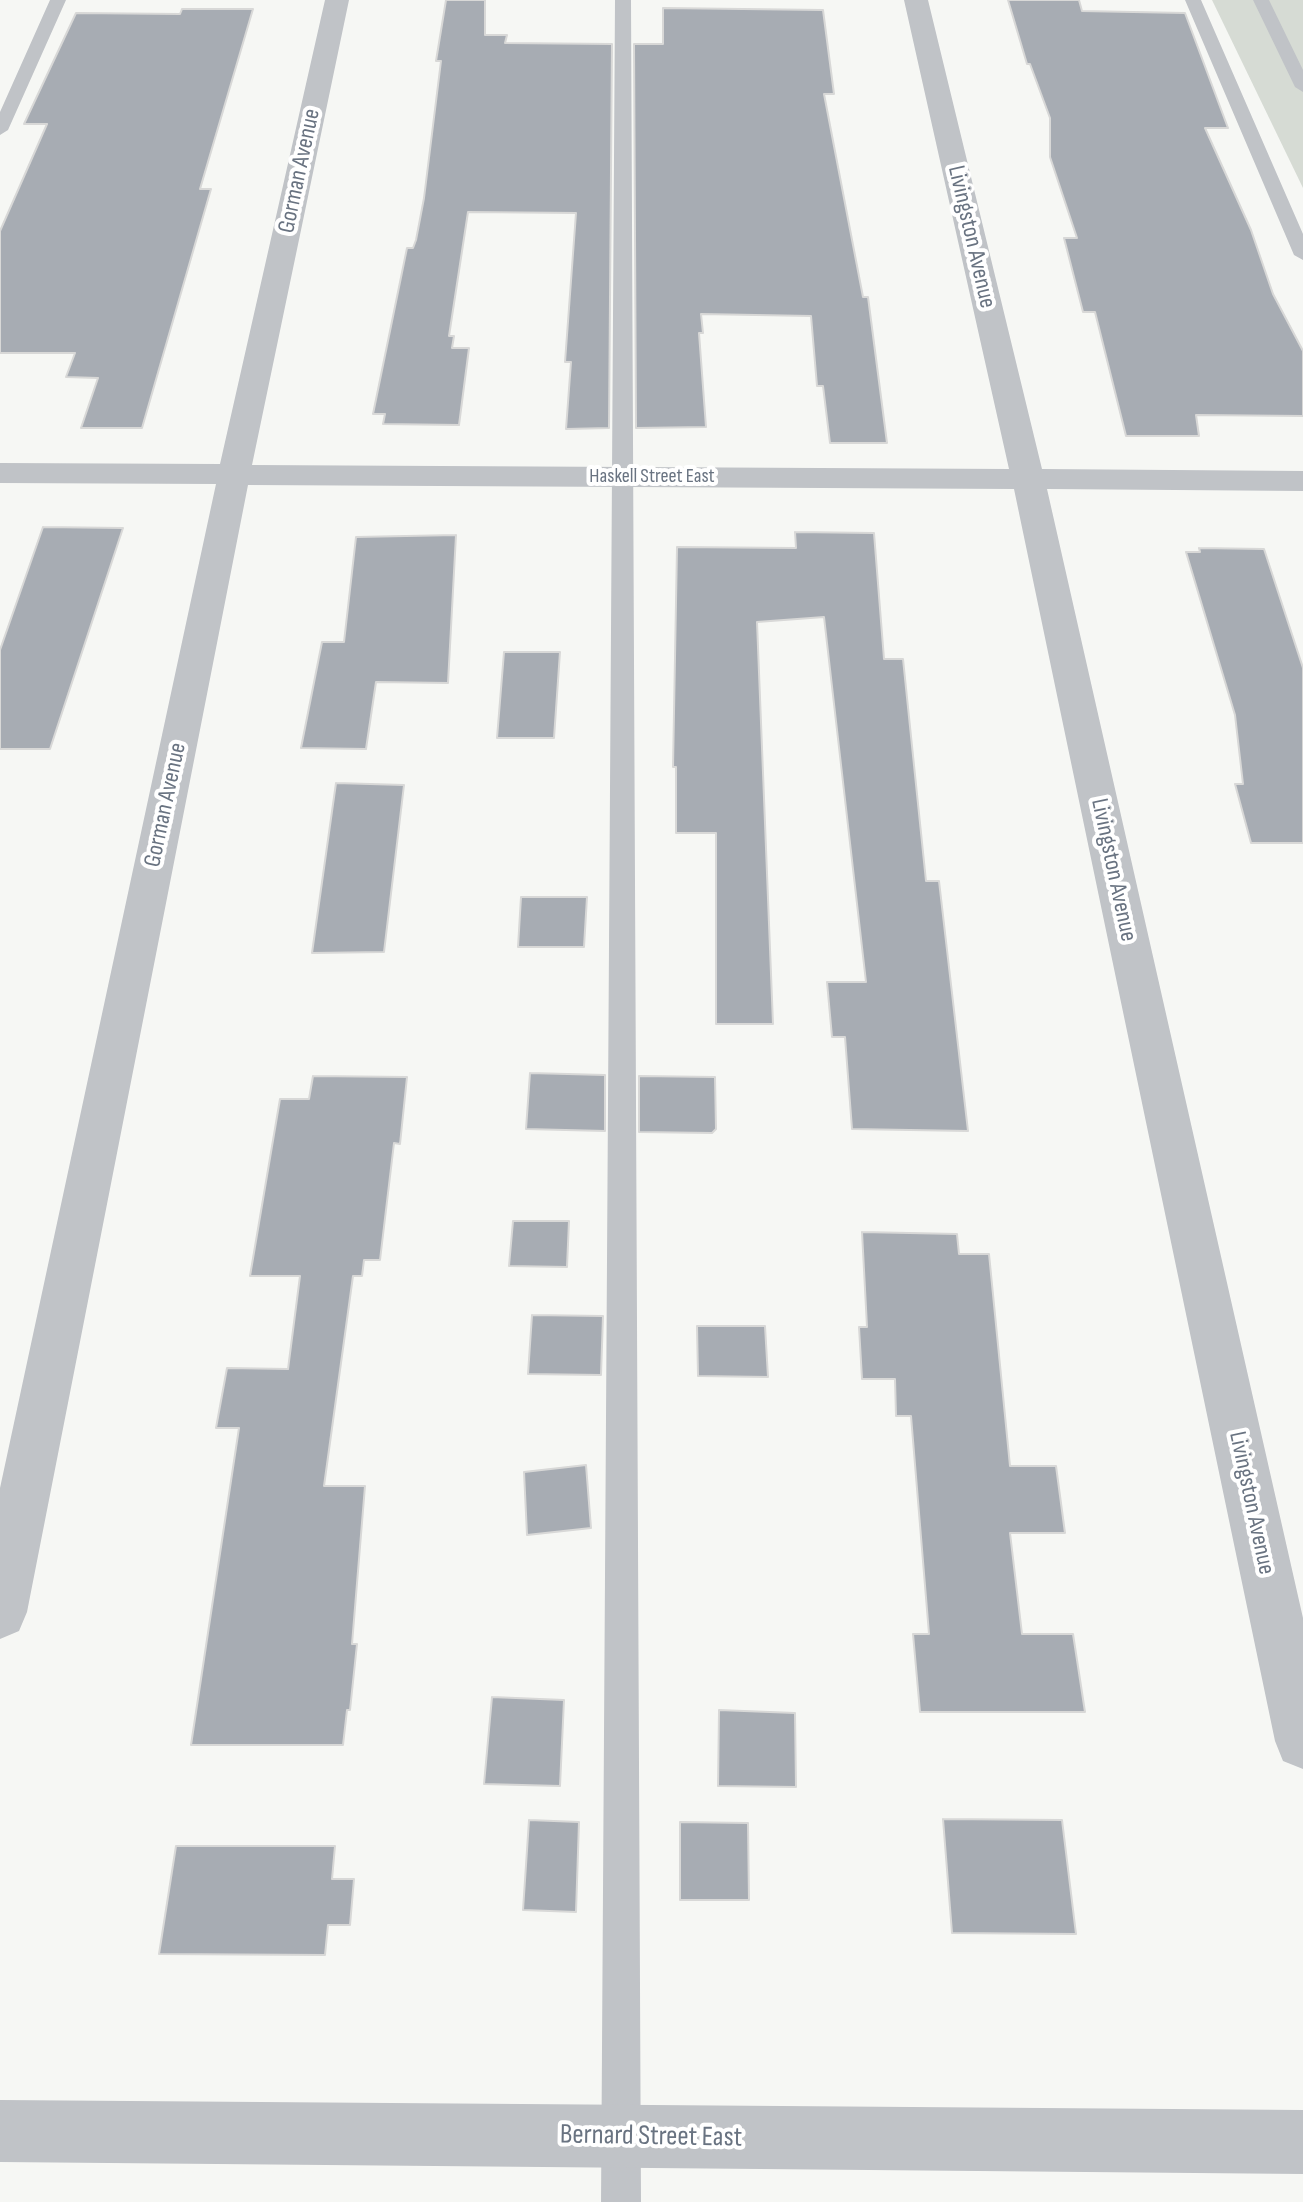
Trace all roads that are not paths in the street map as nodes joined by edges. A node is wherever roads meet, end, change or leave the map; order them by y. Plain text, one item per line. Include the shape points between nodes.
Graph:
1 (58, 0) edge
2 (337, 0) edge
3 (623, 0) edge
4 (916, 0) edge
5 (1193, 0) edge
6 (1261, 0) edge
7 (1303, 87) edge
8 (0, 130) edge
9 (1303, 255) edge
10 (0, 473) edge
11 (234, 475) junction
12 (625, 476) junction
13 (1028, 479) junction
14 (1303, 481) edge
15 (0, 1612) edge
16 (1303, 1741) edge
17 (0, 2131) edge
18 (621, 2136) junction
19 (1303, 2142) edge
20 (621, 2202) edge

1 - 8 lane
2 - 11 street, Gorman Avenue
3 - 12 lane
4 - 13 street, Livingston Avenue
5 - 9 lane
6 - 7 lane
10 - 11 street, Haskell Street East
11 - 12 street, Haskell Street East
11 - 15 street, Gorman Avenue
12 - 13 street, Haskell Street East
12 - 18 lane
13 - 14 street, Haskell Street East
13 - 16 street, Livingston Avenue
17 - 18 street, Bernard Street East
18 - 19 street, Bernard Street East
18 - 20 lane

